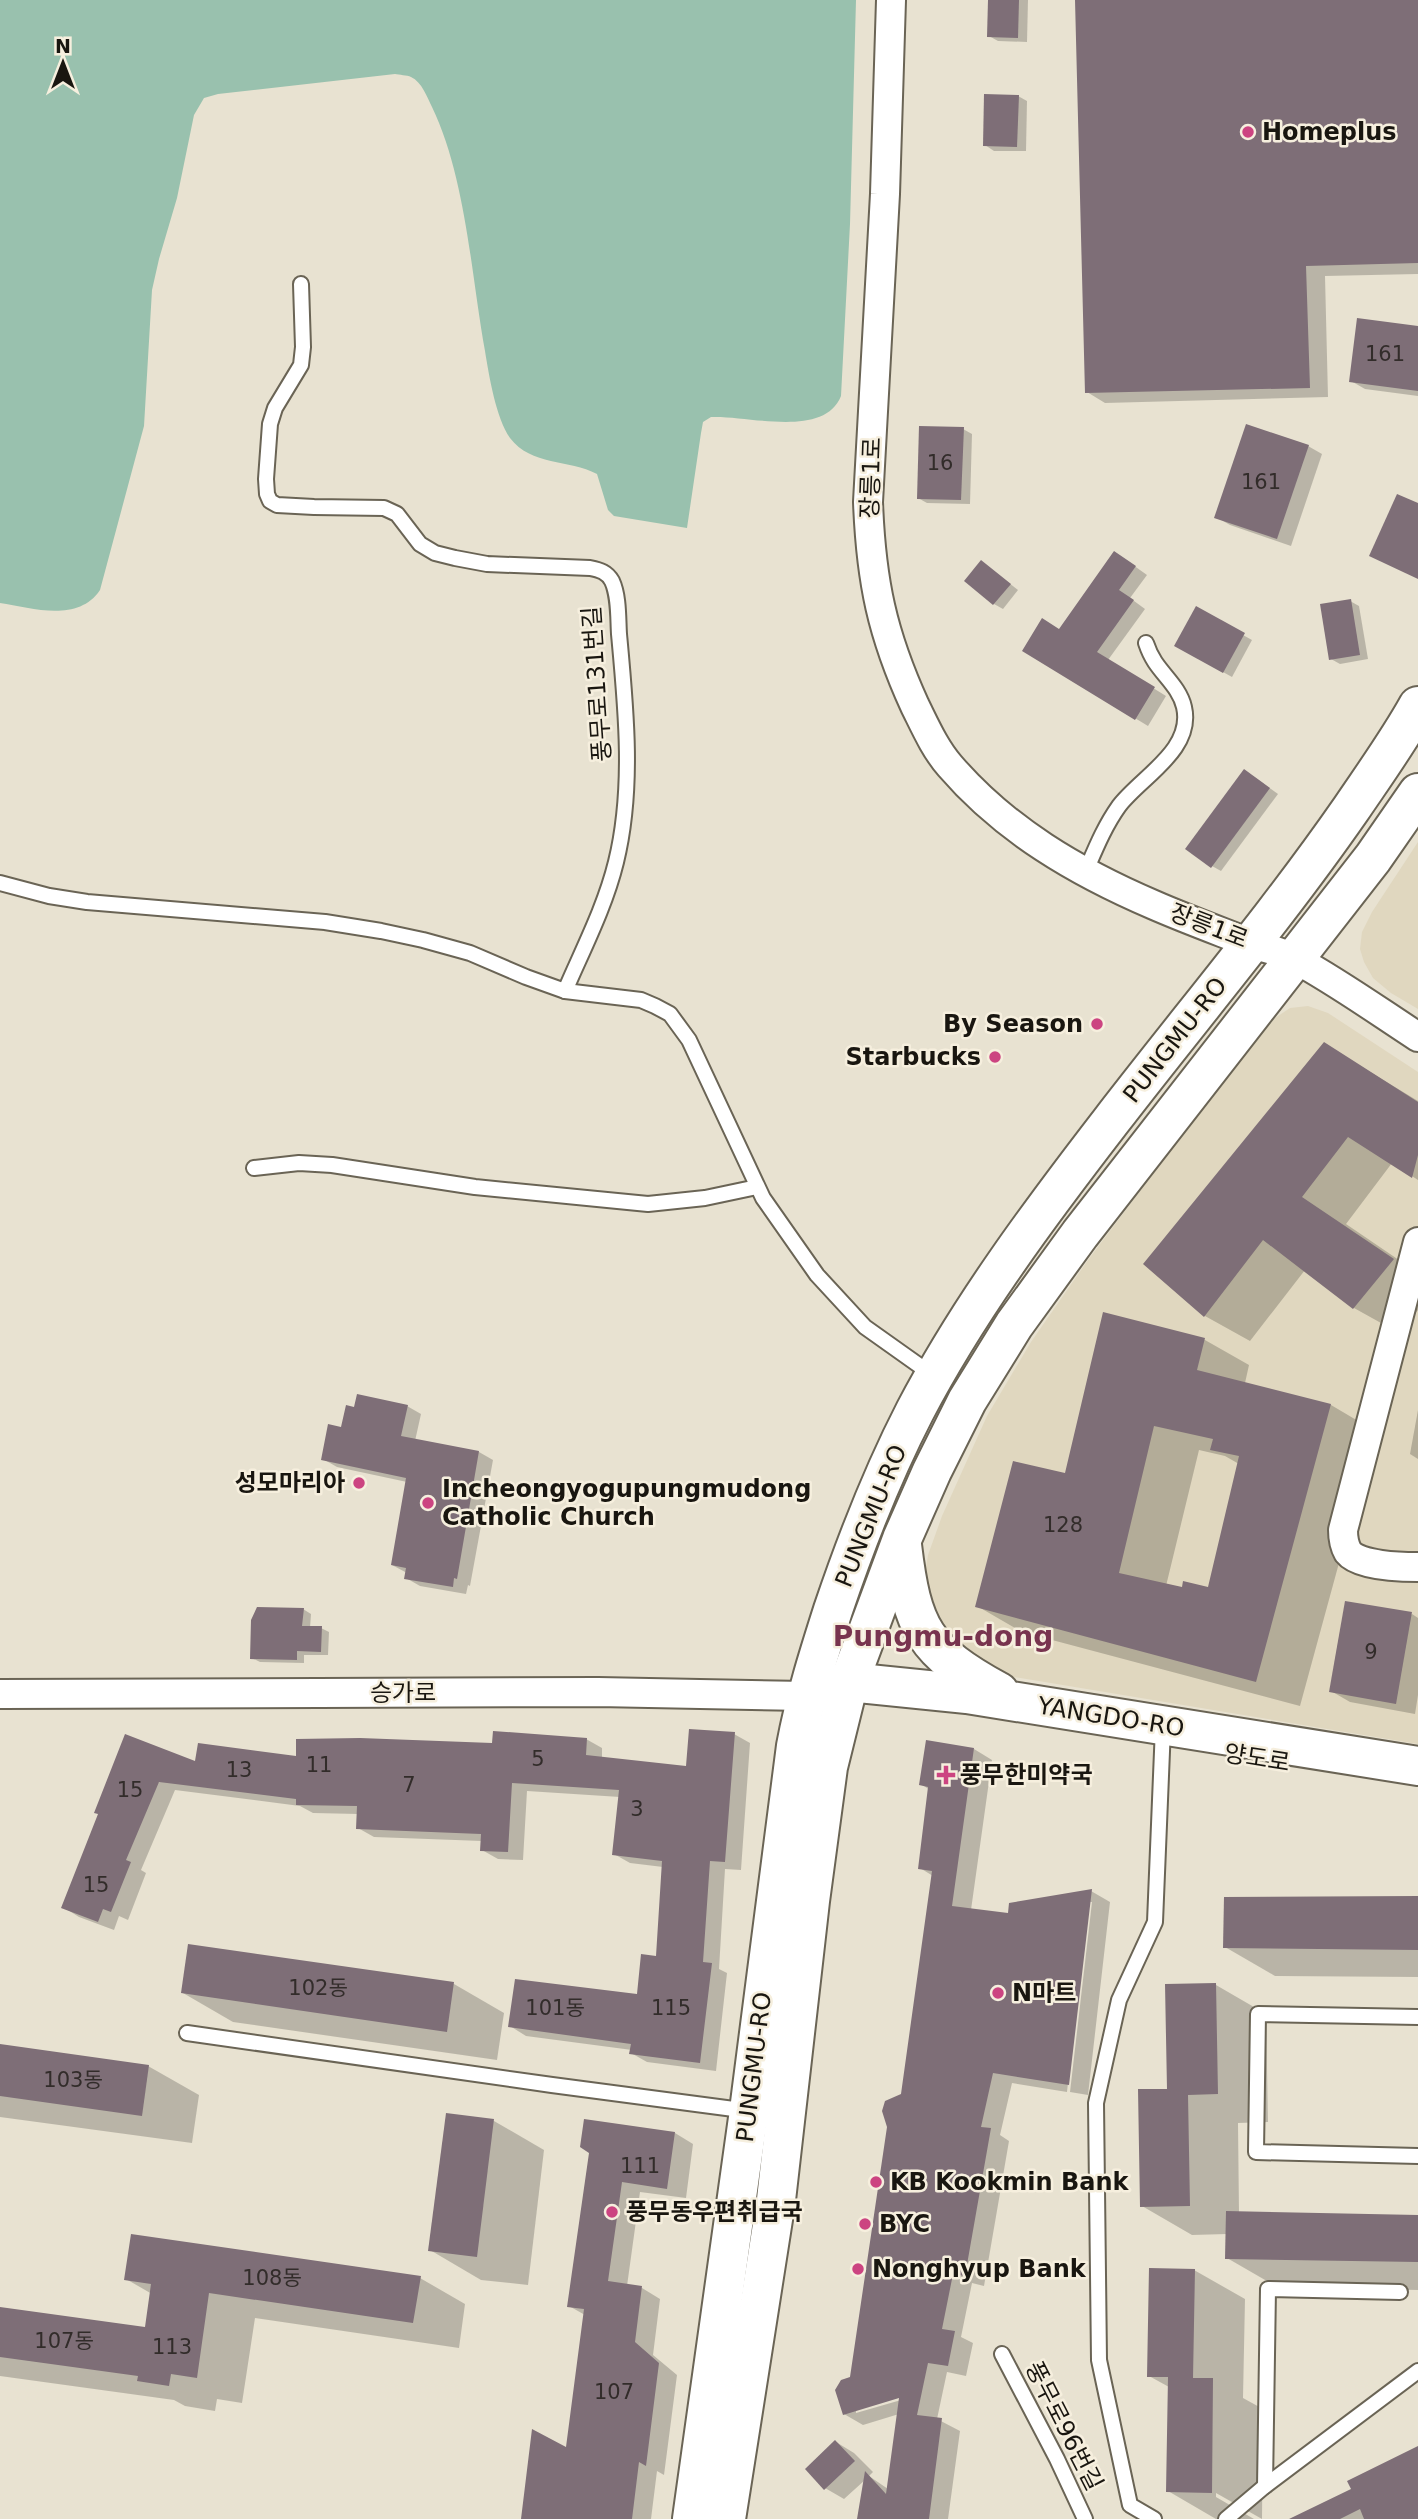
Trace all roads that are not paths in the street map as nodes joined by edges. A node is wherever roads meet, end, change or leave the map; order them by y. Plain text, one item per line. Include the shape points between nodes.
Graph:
1 (891, 0) edge
2 (301, 284) dead end
3 (1146, 643) dead end
4 (1418, 706) edge
5 (1418, 793) edge
6 (1085, 873) junction
7 (0, 883) edge
8 (1252, 943) junction
9 (1295, 959) junction
10 (565, 991) junction
11 (1418, 1037) edge
12 (254, 1168) dead end
13 (757, 1188) junction
14 (1418, 1242) edge
15 (935, 1377) junction
16 (902, 1539) junction
17 (1418, 1567) edge
18 (846, 1692) junction
19 (0, 1694) edge
20 (805, 1696) junction
21 (1016, 1702) junction
22 (1163, 1735) junction
23 (1418, 1766) edge
24 (1418, 1782) edge
25 (1418, 2017) edge
26 (187, 2033) dead end
27 (767, 2113) junction
28 (1418, 2156) edge
29 (1400, 2292) dead end
30 (1002, 2354) dead end
31 (1418, 2371) edge
32 (1265, 2486) junction
33 (692, 2519) edge
34 (726, 2519) edge
35 (1084, 2519) edge
36 (1154, 2519) edge
37 (1226, 2519) edge

1 - 6 street, 장릉1로 via 868,502 876,591 901,677 948,764 1027,838
2 - 10 lane, 풍무로131번길 via 301,365 278,401 270,424 266,479 270,501 277,505 384,508 397,514 420,544 435,553 487,564 590,568 604,571 612,582 623,678 624,806 609,887
3 - 6 lane via 1180,695 1185,724 1170,754 1106,827
4 - 8 street, PUNGMU-RO via 1322,850
5 - 9 street, PUNGMU-RO
6 - 8 street, 장릉1로
7 - 10 lane via 87,902 381,931 470,953
8 - 9 street, 장릉1로
8 - 15 street, PUNGMU-RO via 1110,1122 992,1285
9 - 11 street, 장릉1로
9 - 16 street, PUNGMU-RO via 1014,1325 967,1401
10 - 13 lane via 641,1000 670,1014 689,1040
12 - 13 lane via 332,1165 453,1184 648,1204
13 - 15 lane via 844,1306 890,1347
14 - 17 street via 1343,1530 1343,1541 1356,1558
15 - 20 street, PUNGMU-RO via 855,1545
16 - 18 street, PUNGMU-RO
16 - 21 street via 915,1615 936,1649 954,1666
18 - 20 street, 양도로
18 - 21 street, YANGDO-RO via 967,1694
18 - 22 street, 양도로 via 917,1706
18 - 27 street, PUNGMU-RO via 828,1767
19 - 20 street, 승가로
20 - 27 street, PUNGMU-RO via 787,1804
21 - 22 street, YANGDO-RO
22 - 23 street, YANGDO-RO
22 - 24 street, 양도로
22 - 36 lane via 1155,1922 1119,2000 1096,2103 1099,2360 1130,2505
25 - 28 lane via 1258,2014 1256,2152
26 - 27 lane
27 - 33 street, PUNGMU-RO
27 - 34 street, PUNGMU-RO via 776,2200
29 - 32 lane via 1268,2288
30 - 35 lane, 풍무로96번길
31 - 32 lane
32 - 37 lane

